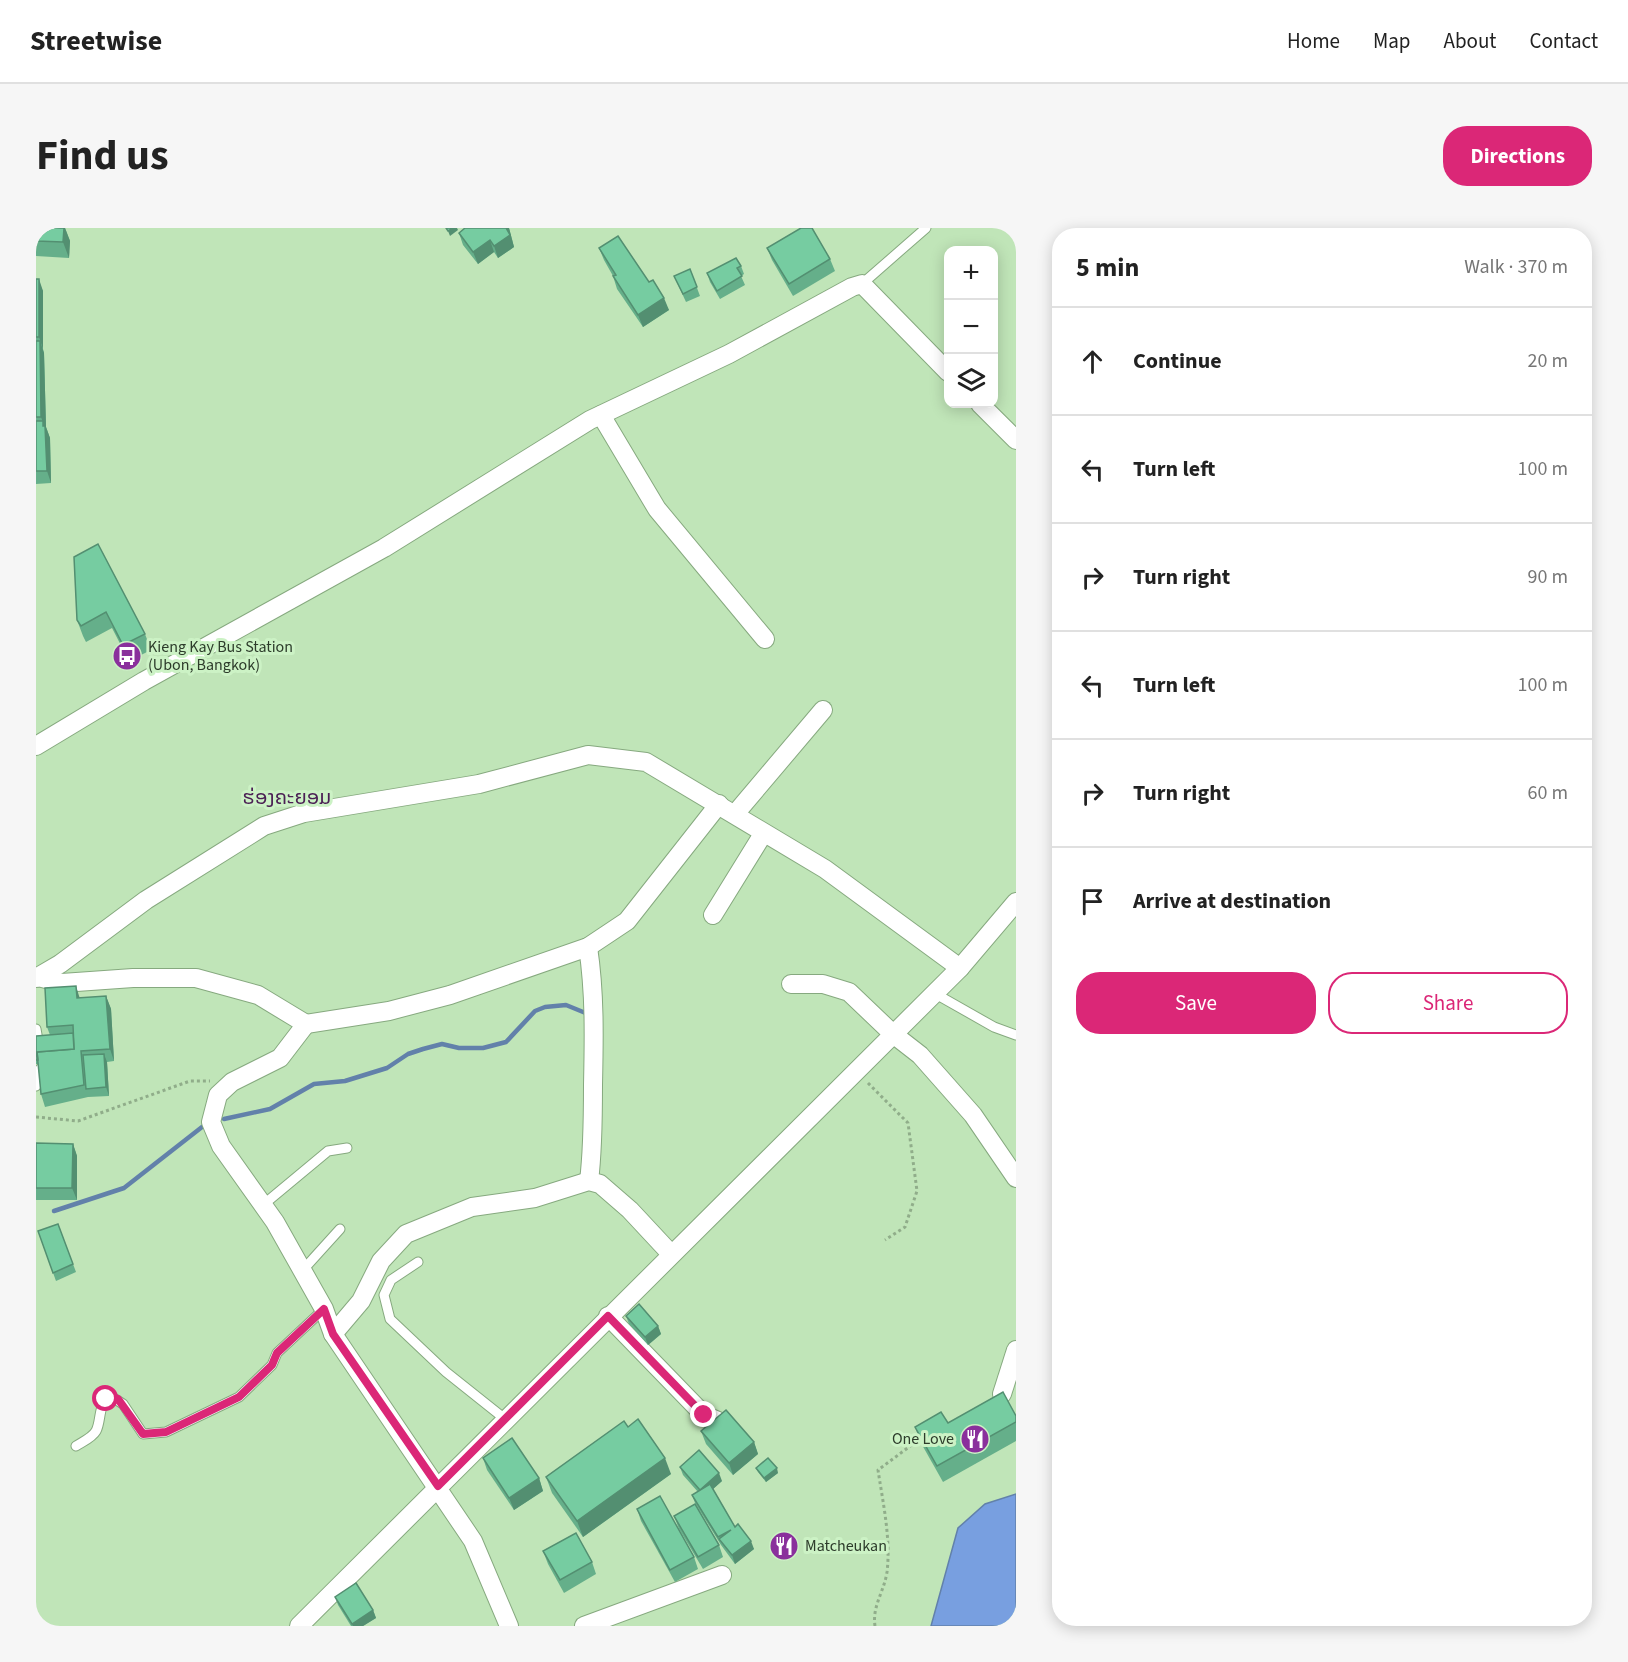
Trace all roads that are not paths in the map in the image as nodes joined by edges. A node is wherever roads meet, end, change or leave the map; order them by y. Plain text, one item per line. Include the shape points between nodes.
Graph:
1 (926, 228) edge
2 (862, 284) junction
3 (944, 368) edge
4 (984, 408) edge
5 (601, 415) junction
6 (1016, 440) edge
7 (765, 639) dead end
8 (823, 710) dead end
9 (36, 746) edge
10 (719, 804) junction
11 (735, 814) junction
12 (763, 834) junction
13 (1016, 902) edge
14 (713, 915) dead end
15 (588, 947) junction
16 (960, 968) junction
17 (37, 977) edge
18 (791, 984) dead end
19 (934, 993) junction
20 (306, 1024) junction
21 (36, 1029) edge
22 (893, 1034) junction
23 (1016, 1035) edge
24 (36, 1086) edge
25 (347, 1148) dead end
26 (1016, 1178) edge
27 (588, 1181) junction
28 (263, 1205) junction
29 (340, 1229) dead end
30 (671, 1254) junction
31 (418, 1262) dead end
32 (302, 1271) junction
33 (324, 1309) junction
34 (608, 1316) junction
35 (333, 1334) junction
36 (1016, 1350) edge
37 (1002, 1394) edge
38 (505, 1419) junction
39 (718, 1421) edge
40 (76, 1446) dead end
41 (438, 1486) junction
42 (723, 1575) dead end
43 (299, 1626) edge
44 (509, 1626) edge
45 (585, 1626) edge

1 - 2 lane
2 - 3 street
2 - 5 street
4 - 6 street
5 - 7 street via 657,509
5 - 9 street via 384,548 144,681
8 - 11 street
10 - 11 street
10 - 15 street via 627,921
10 - 17 street via 646,762 588,754 479,784 304,813 264,826 146,900
11 - 12 street
12 - 14 street
12 - 16 street via 825,869
13 - 16 street
15 - 20 street via 450,995 389,1011
15 - 27 street via 594,1049 593,1151
16 - 19 street
17 - 20 street via 62,983 196,978 258,994
18 - 22 street via 823,984 849,992
19 - 22 street
19 - 23 lane
20 - 28 street via 280,1059 232,1082 218,1095 211,1122 221,1146
21 - 24 lane via 40,1080
22 - 26 street via 920,1055 972,1115
22 - 30 street
25 - 28 lane via 328,1151
27 - 30 street via 600,1184 630,1210
27 - 35 street via 535,1198 472,1207 406,1234 381,1261 361,1301
28 - 32 street
29 - 32 lane
30 - 34 street
31 - 38 lane via 391,1280 384,1295 390,1319 446,1372
32 - 33 street
33 - 35 street
33 - 40 lane via 231,1402 166,1432 143,1434 123,1404 112,1397 102,1405 93,1435
34 - 38 street
34 - 39 street via 704,1415
35 - 41 street
36 - 37 street
38 - 41 street
41 - 43 street
41 - 44 street via 473,1541
42 - 45 street

